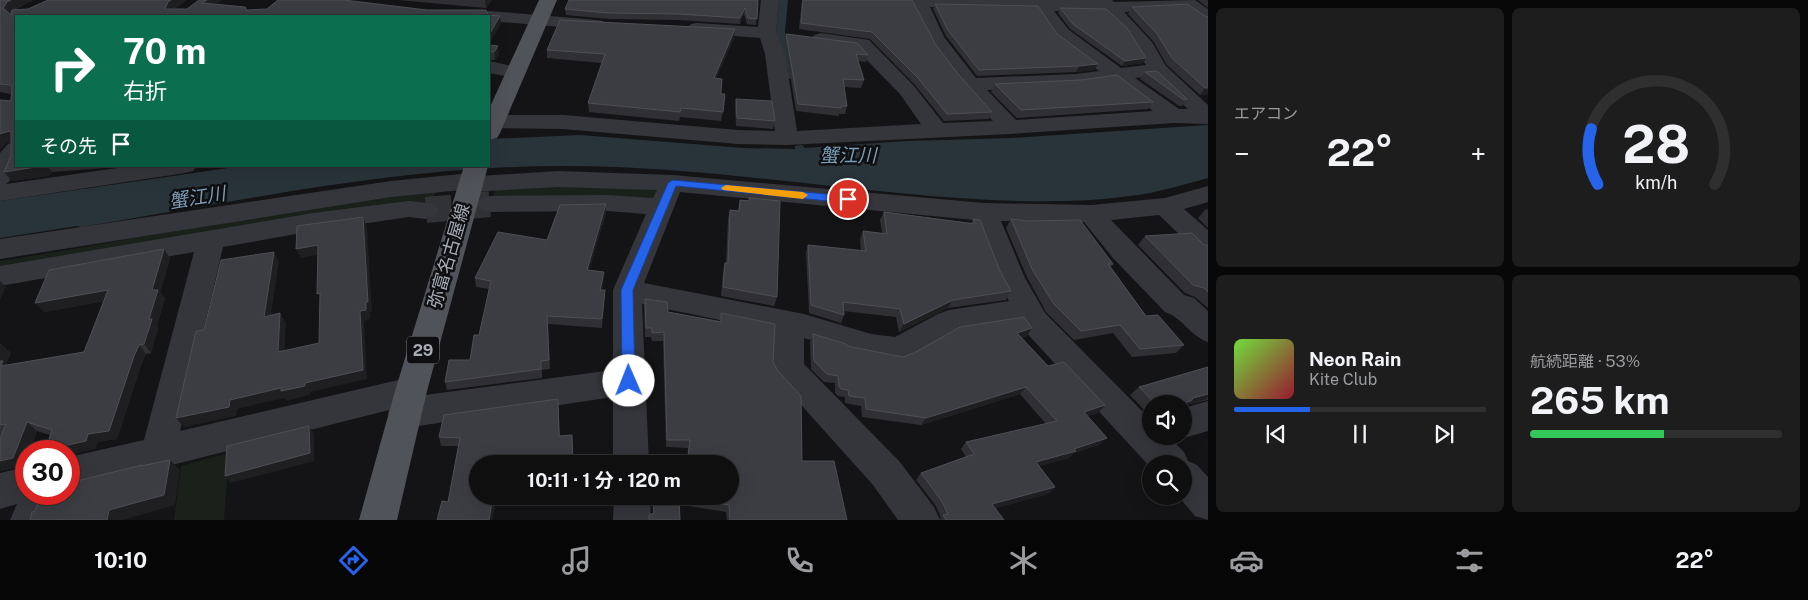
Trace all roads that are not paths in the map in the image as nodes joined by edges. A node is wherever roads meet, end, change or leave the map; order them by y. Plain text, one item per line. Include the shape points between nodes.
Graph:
1 (548, 0) edge
2 (770, 0) edge
3 (992, 2) edge
4 (1186, 2) edge
5 (1106, 4) edge
6 (1042, 6) junction
7 (490, 17) edge
8 (1208, 17) edge
9 (538, 20) junction
10 (619, 26) edge
11 (678, 27) edge
12 (780, 34) junction
13 (490, 67) edge
14 (1158, 69) junction
15 (515, 72) junction
16 (1115, 73) junction
17 (972, 84) junction
18 (1174, 116) junction
19 (1208, 116) edge
20 (490, 127) edge
21 (1010, 128) junction
22 (936, 129) junction
23 (787, 138) junction
24 (15, 150) edge
25 (173, 167) edge
26 (127, 171) edge
27 (0, 178) edge
28 (673, 183) junction
29 (477, 184) edge
30 (0, 193) edge
31 (1208, 194) edge
32 (1165, 206) junction
33 (662, 207) junction
34 (426, 210) tunnel mouth
35 (984, 212) junction
36 (1091, 214) junction
37 (210, 240) junction
38 (1208, 245) edge
39 (0, 249) edge
40 (0, 276) edge
41 (627, 290) junction
42 (1028, 310) junction
43 (789, 323) junction
44 (1208, 330) edge
45 (629, 381) junction
46 (408, 402) junction
47 (1208, 416) edge
48 (1192, 421) edge
49 (1142, 427) edge
50 (1157, 445) edge
51 (158, 452) junction
52 (631, 455) edge
53 (1165, 455) edge
54 (80, 471) edge
55 (1192, 486) edge
56 (15, 487) edge
57 (0, 490) edge
58 (1208, 503) edge
59 (35, 505) edge
60 (632, 505) edge
61 (29, 520) edge
62 (378, 520) edge
63 (632, 520) edge
64 (921, 520) edge

1 - 9 main road
2 - 12 street
3 - 6 street
3 - 17 street via 919,2 925,21 952,62
4 - 5 street
4 - 8 street
5 - 6 street
5 - 14 street via 1141,40
6 - 16 street via 1062,34
7 - 9 street
9 - 10 street
9 - 15 main road
11 - 12 street
12 - 22 street via 862,44 907,90
12 - 23 street via 775,54
13 - 15 street
14 - 16 street
14 - 19 street
15 - 20 main road
16 - 17 street via 1076,80
16 - 18 street
17 - 21 street
18 - 19 street
18 - 21 street
20 - 23 street via 563,122
21 - 22 street
22 - 23 street
24 - 27 street
25 - 26 street
26 - 30 street
28 - 29 street via 558,179
28 - 33 street
28 - 35 street
29 - 33 street via 608,203
29 - 39 street via 391,189
29 - 46 main road, 弥富名古屋線 / 29
31 - 32 street
32 - 36 street
32 - 38 street
33 - 41 street
34 - 37 street via 409,209 313,222
35 - 36 street
35 - 42 street via 1011,279
36 - 44 street via 1123,252 1175,304 1184,306
37 - 40 street
37 - 51 street
41 - 43 street
41 - 45 street
42 - 43 street via 949,322 898,350 871,346
42 - 49 street via 1034,321
43 - 64 street via 788,369 886,472
45 - 46 street
45 - 52 street
46 - 51 street
46 - 62 main road, 弥富名古屋線 / 29
47 - 48 street
50 - 53 street
51 - 54 street
55 - 58 street
56 - 57 street
59 - 61 street
60 - 63 street

